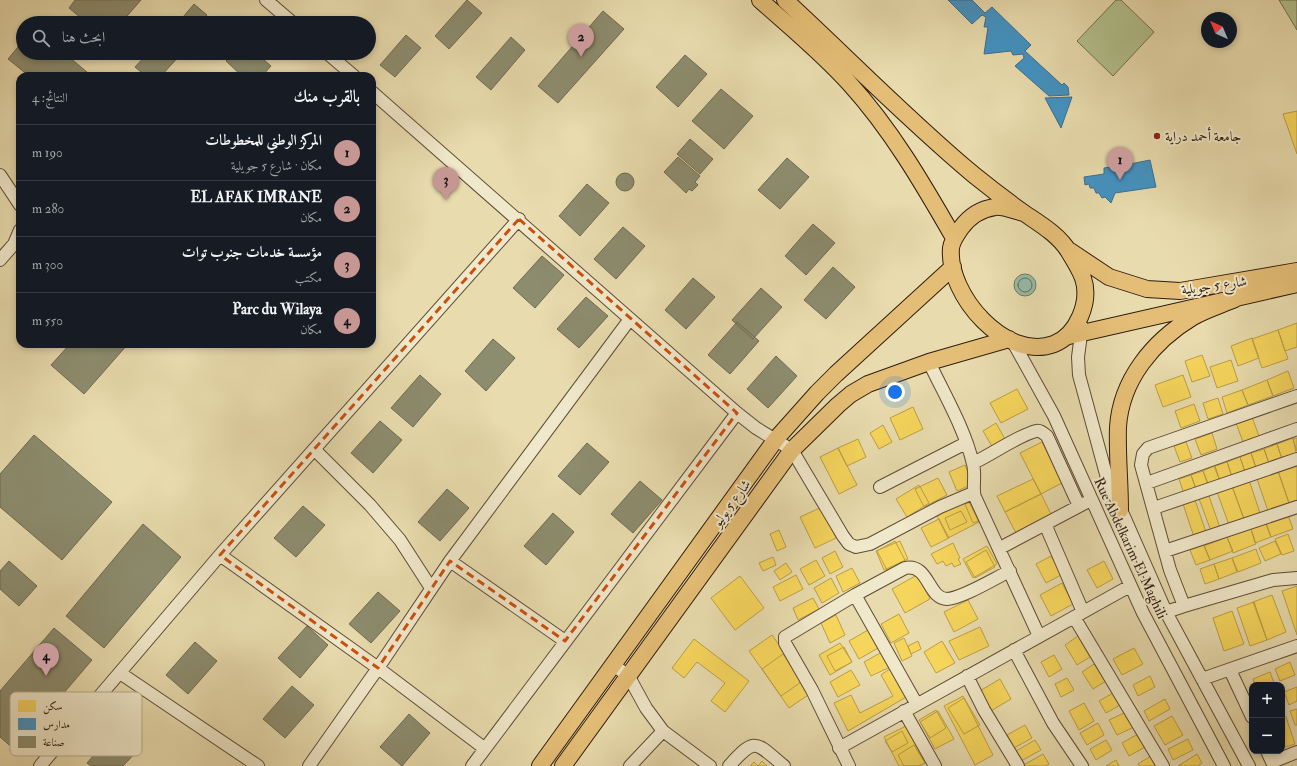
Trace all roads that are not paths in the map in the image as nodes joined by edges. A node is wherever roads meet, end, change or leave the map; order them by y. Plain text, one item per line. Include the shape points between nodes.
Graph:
1 (266, 0) edge
2 (760, 0) edge
3 (784, 0) edge
4 (285, 16) edge
5 (335, 60) edge
6 (349, 72) edge
7 (376, 95) edge
8 (0, 175) edge
9 (16, 199) edge
10 (1024, 213) junction
11 (519, 219) junction
12 (954, 238) junction
13 (16, 239) edge
14 (1069, 250) junction
15 (0, 260) edge
16 (953, 268) junction
17 (1297, 270) edge
18 (1297, 284) edge
19 (1235, 299) junction
20 (630, 319) junction
21 (1075, 334) junction
22 (1011, 340) junction
23 (929, 362) junction
24 (1297, 396) edge
25 (736, 413) junction
26 (1297, 429) edge
27 (776, 439) junction
28 (966, 443) junction
29 (314, 449) junction
30 (792, 450) junction
31 (1297, 459) edge
32 (973, 463) junction
33 (1147, 483) junction
34 (880, 487) dead end
35 (973, 493) junction
36 (1091, 500) junction
37 (1079, 506) junction
38 (1297, 507) edge
39 (1154, 508) junction
40 (1120, 510) junction
41 (1045, 524) junction
42 (1000, 548) junction
43 (1165, 551) junction
44 (220, 555) junction
45 (450, 561) junction
46 (1010, 571) junction
47 (1297, 578) edge
48 (1130, 586) junction
49 (431, 588) junction
50 (855, 594) junction
51 (1184, 606) junction
52 (1166, 612) junction
53 (1078, 614) junction
54 (1039, 636) junction
55 (565, 641) junction
56 (1297, 646) edge
57 (1014, 650) junction
58 (614, 665) junction
59 (378, 668) junction
60 (1230, 670) junction
61 (120, 673) junction
62 (967, 676) junction
63 (629, 677) junction
64 (1202, 679) junction
65 (104, 692) edge
66 (916, 703) junction
67 (904, 711) junction
68 (1249, 711) edge
69 (663, 732) junction
70 (484, 748) junction
71 (839, 748) junction
72 (1297, 752) edge
73 (51, 756) edge
74 (1271, 760) edge
75 (44, 765) edge
76 (258, 766) edge
77 (309, 766) edge
78 (472, 766) edge
79 (540, 766) edge
80 (564, 766) edge
81 (630, 766) edge
82 (710, 766) edge
83 (730, 766) edge
84 (784, 766) edge
85 (849, 766) edge
86 (935, 766) edge
87 (1018, 766) edge
88 (1082, 766) edge
89 (1163, 766) edge
90 (1224, 766) edge
91 (1249, 766) edge

1 - 4 street
2 - 12 main road via 818,51 867,104 916,172
3 - 10 main road via 975,176
5 - 6 street
7 - 11 street
8 - 9 street
10 - 12 main road via 996,207 978,212 965,223
10 - 14 main road via 1050,231
11 - 20 street
11 - 29 street
12 - 16 main road via 951,248
13 - 15 street
14 - 17 main road, شارع 5 جويلية via 1109,277 1147,289 1180,291
14 - 21 main road via 1084,279 1085,302
16 - 22 main road via 959,289 970,307 980,318
16 - 27 main road, شارع 5 يوليو via 836,374
18 - 19 main road, شارع 5 جويلية
19 - 21 main road, شارع 5 جويلية
19 - 40 main road via 1193,317 1168,334 1138,367 1129,382 1118,426
20 - 25 street
20 - 45 street
21 - 22 main road via 1053,344 1033,347
21 - 40 street, Rue Abdelkarim El Maghili via 1079,375 1107,478
22 - 23 main road, شارع 5 يوليو
22 - 36 street, Rue Abdelkarim El Maghili via 1054,416
23 - 28 street
23 - 30 main road, شارع 5 يوليو via 868,384 851,394
24 - 33 street via 1148,448 1143,454 1141,465
25 - 27 street
25 - 55 street
26 - 33 street
27 - 30 street
27 - 58 main road, شارع 5 يوليو
28 - 32 street
28 - 34 street
29 - 44 street
29 - 49 street via 370,505 400,540
30 - 35 street via 843,536 849,544 856,547 870,544 940,507
30 - 63 main road, شارع 5 يوليو
31 - 39 street
32 - 35 street via 976,476
32 - 37 street via 1036,430 1040,431 1047,436
33 - 39 street
35 - 42 street
36 - 37 street
36 - 48 street, Rue Abdelkarim El Maghili
37 - 41 street
38 - 43 street
39 - 43 street
40 - 52 street, Rue Abdelkarim El Maghili
41 - 42 street
41 - 53 street
42 - 46 street
43 - 51 street
44 - 59 street
44 - 61 street
45 - 49 street
45 - 55 street
46 - 50 street via 948,599 937,594 918,569 912,567 896,571
46 - 54 street
47 - 51 street via 1273,580
48 - 53 street
48 - 90 street, Rue Abdelkarim El Maghili
49 - 59 street
50 - 66 street
50 - 71 street via 784,639 812,690
51 - 52 street
52 - 64 street, Rue Abdelkarim El Maghili
53 - 54 street
53 - 89 street
54 - 57 street
55 - 70 street
56 - 60 street
57 - 62 street
57 - 88 street via 1053,723
58 - 63 street
58 - 79 main road, شارع 5 يوليو
59 - 70 street
59 - 77 street
60 - 64 street
60 - 68 street
61 - 65 street
61 - 76 street
62 - 66 street
62 - 87 street
63 - 69 street
63 - 80 main road, شارع 5 يوليو
64 - 91 street, Rue Abdelkarim El Maghili
66 - 67 street
67 - 71 street
67 - 86 street
69 - 81 street
69 - 82 street
70 - 78 street
71 - 85 street
72 - 74 street
73 - 75 street
83 - 84 street via 751,745 761,747

